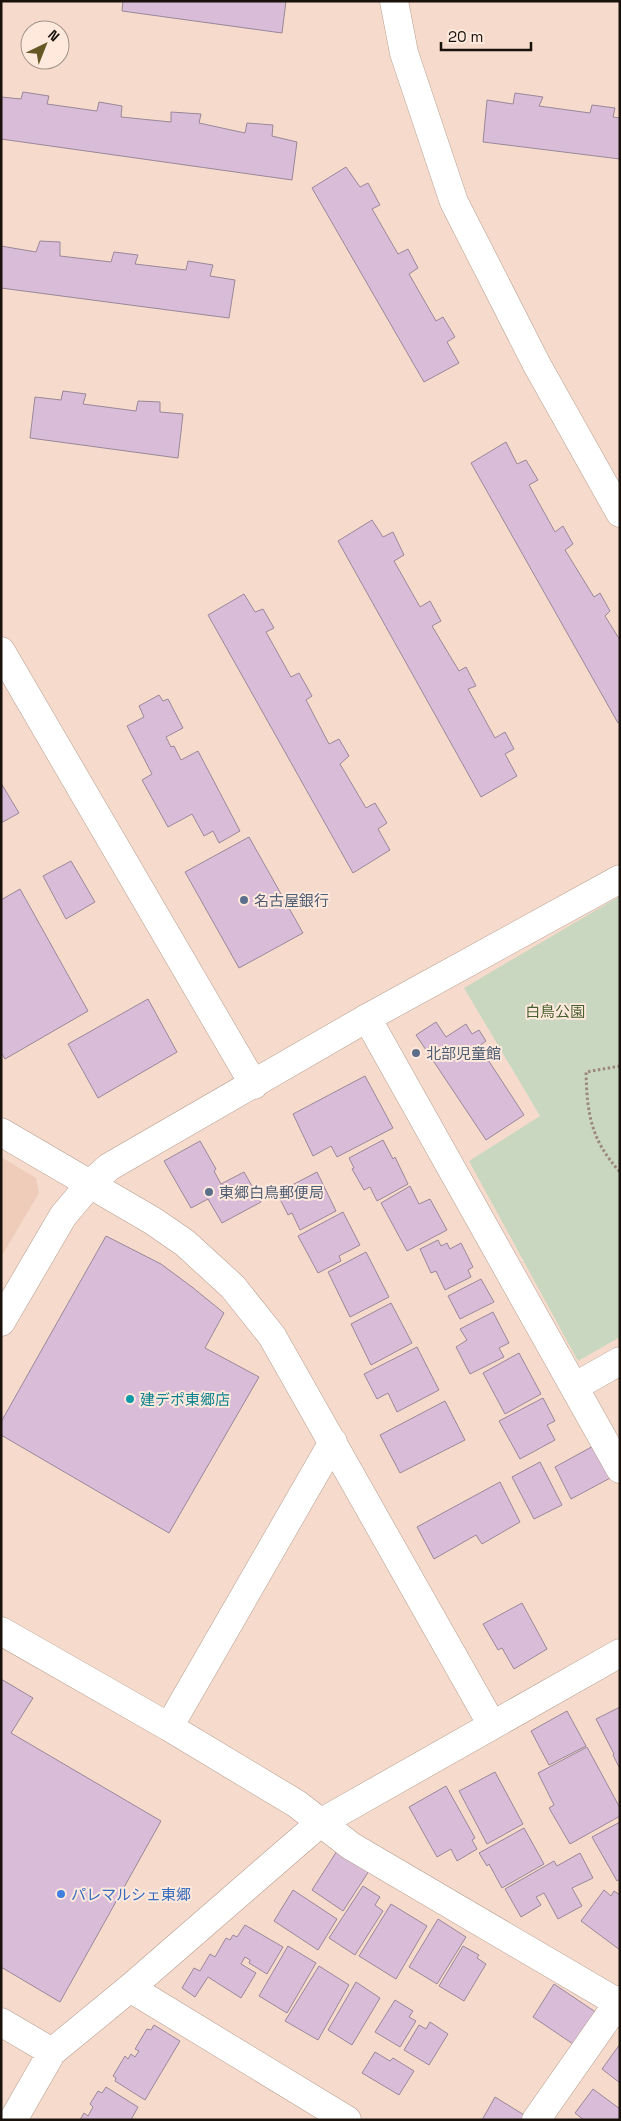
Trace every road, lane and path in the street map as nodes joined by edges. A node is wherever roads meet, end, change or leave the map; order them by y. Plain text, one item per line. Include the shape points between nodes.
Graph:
1 (394, 1) edge
2 (620, 513) edge
3 (1, 651) edge
4 (620, 879) edge
5 (367, 1018) junction
6 (620, 1066) edge
7 (254, 1085) junction
8 (1, 1132) edge
9 (620, 1172) edge
10 (90, 1184) junction
11 (1, 1322) edge
12 (620, 1361) edge
13 (574, 1387) junction
14 (333, 1442) junction
15 (620, 1468) edge
16 (1, 1632) edge
17 (620, 1653) edge
18 (492, 1725) junction
19 (169, 1727) junction
20 (320, 1823) junction
21 (130, 1988) junction
22 (619, 2002) edge
23 (1, 2022) edge
24 (52, 2052) junction
25 (13, 2120) edge
26 (347, 2120) edge
27 (536, 2120) edge

1 - 2 street via 404,53 454,202 536,366
3 - 7 street
4 - 5 street
5 - 7 street
5 - 13 street
6 - 9 path via 586,1072 586,1098 592,1130
7 - 10 street via 109,1167
8 - 10 street
10 - 11 street via 63,1216
10 - 14 street via 186,1243 233,1287 272,1336
12 - 13 street
13 - 15 street
14 - 18 street
14 - 19 street
16 - 19 street
17 - 18 street
18 - 20 street
19 - 20 street via 297,1804
20 - 21 street
20 - 22 street via 351,1846
21 - 24 street
21 - 26 street
22 - 27 street
23 - 24 street
24 - 25 street

